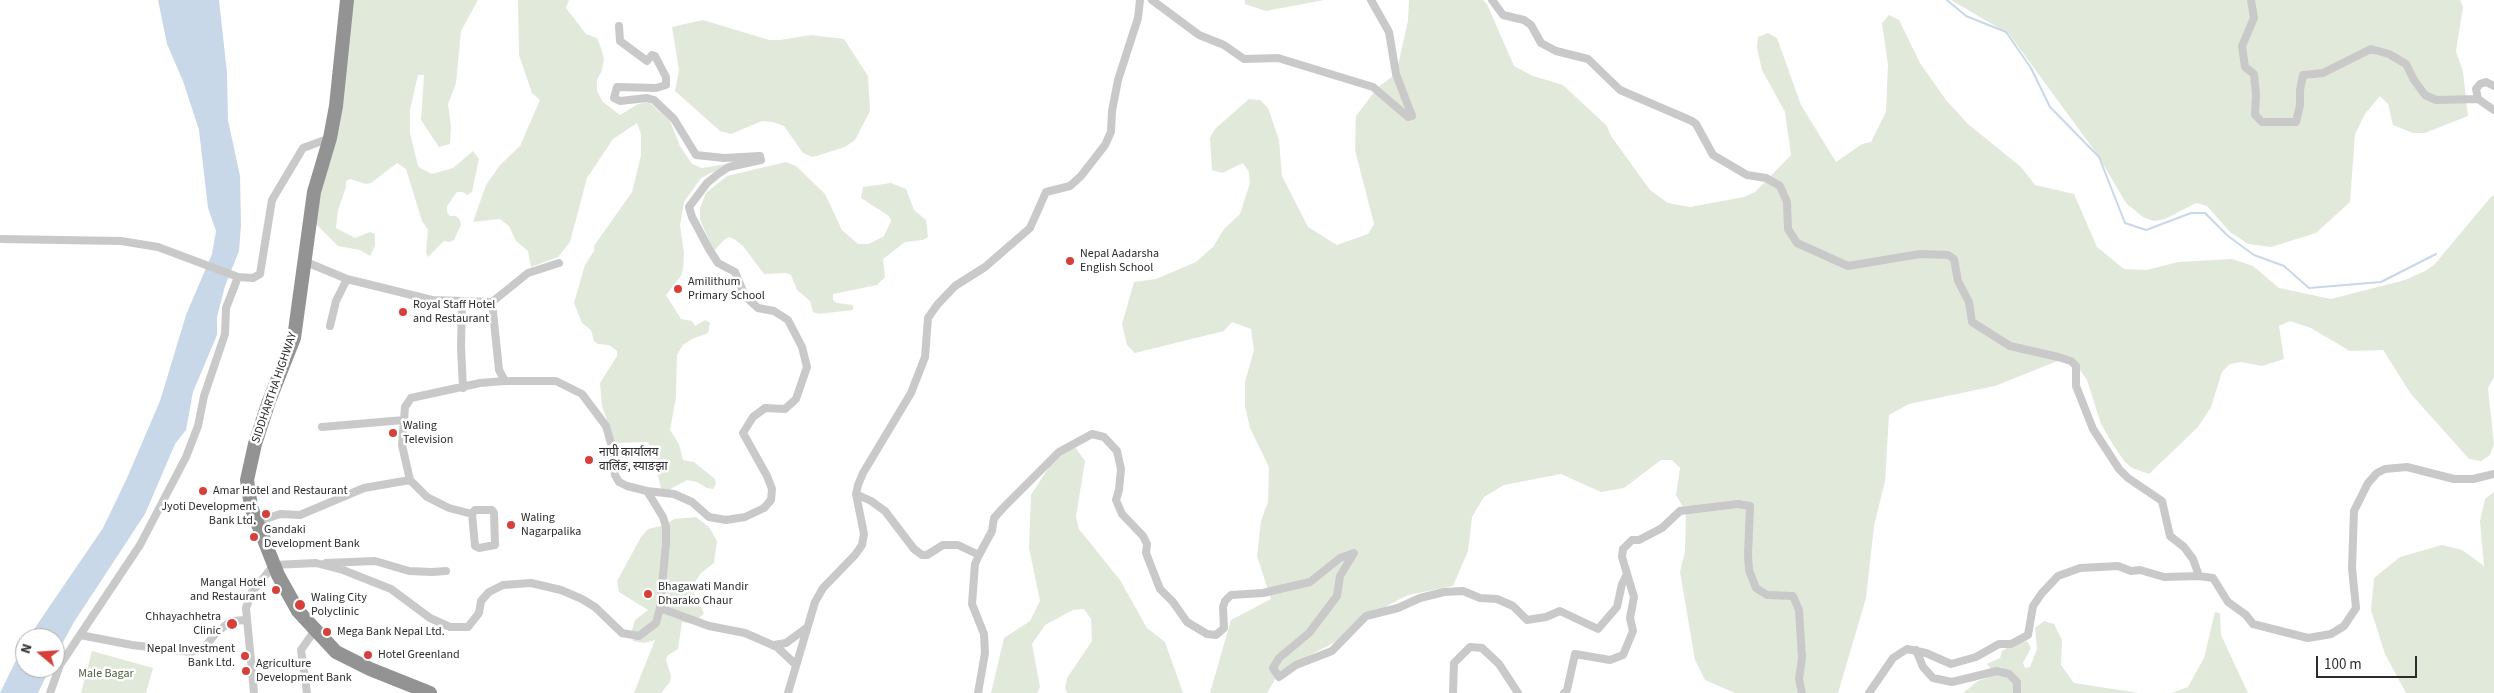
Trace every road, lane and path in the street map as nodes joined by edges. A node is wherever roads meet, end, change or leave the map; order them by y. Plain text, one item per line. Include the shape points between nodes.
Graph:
1 (347, 0) edge
2 (1140, 0) edge
3 (1152, 0) edge
4 (1371, 0) edge
5 (1492, 0) edge
6 (2251, 0) edge
7 (619, 26) dead end
8 (2494, 86) edge
9 (2478, 98) junction
10 (2494, 110) edge
11 (330, 138) junction
12 (0, 240) edge
13 (306, 262) junction
14 (559, 263) dead end
15 (242, 278) junction
16 (347, 279) junction
17 (462, 301) junction
18 (492, 302) junction
19 (330, 326) dead end
20 (505, 381) junction
21 (463, 388) junction
22 (404, 420) junction
23 (322, 427) dead end
24 (2494, 474) edge
25 (410, 480) junction
26 (647, 491) junction
27 (856, 494) junction
28 (472, 514) junction
29 (257, 522) junction
30 (980, 555) junction
31 (316, 563) junction
32 (274, 565) junction
33 (446, 571) dead end
34 (1627, 574) junction
35 (2199, 576) junction
36 (660, 608) junction
37 (246, 620) junction
38 (807, 628) junction
39 (315, 630) junction
40 (80, 635) junction
41 (771, 644) junction
42 (1916, 650) junction
43 (796, 666) junction
44 (50, 693) edge
45 (254, 693) edge
46 (307, 693) edge
47 (430, 693) edge
48 (788, 693) edge
49 (978, 693) edge
50 (1453, 693) edge
51 (1518, 693) edge
52 (1564, 693) edge
53 (1802, 693) edge
54 (1869, 693) edge
55 (2017, 693) edge

1 - 11 highway, SIDDHARTHA HIGHWAY
2 - 27 street via 1138,18 1118,80 1111,132 1105,145 1070,186 1046,192 1030,228 985,267 955,286 937,305 928,318 925,358 911,393 863,473
3 - 4 street via 1199,35 1244,58 1278,58 1373,87 1408,117 1412,116 1396,74 1388,32
5 - 35 street via 1503,15 1531,25 1541,43 1556,51 1588,59 1620,90 1692,121 1713,155 1747,175 1766,178 1780,186 1787,202 1788,229 1797,243 1848,266 1920,254 1954,258 1958,281 1969,302 1972,322 2010,346 2058,357 2076,366 2076,386 2093,429 2119,469 2162,501 2170,536 2184,547
6 - 9 street via 2254,18 2242,46 2245,67 2254,74 2255,115 2262,122 2296,122 2304,75 2323,73 2371,49 2406,64 2425,95 2436,100
7 - 26 street via 620,41 647,61 655,56 666,77 666,85 656,88 617,87 614,98 620,101 636,97 654,100 674,118 696,155 724,158 760,156 761,160 729,167 718,174 689,207 709,249 718,262 735,272 745,296 758,308 774,311 788,320 802,347 807,367 796,399 785,409 765,408 752,417 743,433 772,488 771,500 764,508 745,517 726,520 709,517 692,502 674,494
8 - 9 street via 2486,82 2480,84 2476,89
9 - 10 street
11 - 13 highway, SIDDHARTHA HIGHWAY via 314,192
11 - 15 street via 303,148 272,200 260,274
12 - 15 street via 121,241 158,247
13 - 16 street
13 - 29 highway, SIDDHARTHA HIGHWAY via 294,338 269,401 247,480
14 - 18 street via 528,273
15 - 40 street via 226,308 226,334 186,457 140,545
16 - 17 street via 432,300
16 - 19 street via 336,301
17 - 18 street
17 - 21 street via 460,348
18 - 20 street via 499,370
20 - 21 street
20 - 26 street via 556,381 582,394 606,426 619,482
21 - 22 street via 411,398 405,407
22 - 23 street
22 - 25 street via 402,445
24 - 35 street via 2454,479 2407,467 2377,473 2368,483 2354,511 2352,568 2356,608 2344,626 2331,634 2308,638 2253,624 2228,602 2212,578
25 - 28 street via 436,503
25 - 29 street via 364,488 300,515 280,514
26 - 36 street via 666,527
27 - 30 street via 885,511 922,555 943,545 958,545
27 - 38 street via 864,534 862,545 823,588
28 - 28 street via 475,510 489,508 494,513 494,545 475,546
29 - 32 highway, SIDDHARTHA HIGHWAY
30 - 34 street via 992,531 994,518 1003,508 1059,452 1092,434 1104,437 1117,451 1122,468 1116,500 1122,514 1147,544 1146,553 1160,589 1187,622 1207,634 1216,635 1224,628 1223,607 1231,595 1310,582 1340,558 1354,553 1340,576 1337,596 1310,633 1279,658 1273,668 1279,677 1296,665 1332,651 1366,616 1444,592 1463,591 1480,598 1497,599 1513,606 1527,620 1560,612 1598,629 1617,606
30 - 49 street via 975,564 972,604 984,634 985,653
31 - 32 street
31 - 33 street via 374,561 409,571
31 - 36 street via 392,589 430,618 450,627 468,627 489,592 512,584 531,583 582,599 622,633 630,635 639,636 649,630 656,623
32 - 37 street via 252,592
32 - 39 highway, SIDDHARTHA HIGHWAY via 298,610
34 - 52 street via 1634,597 1630,618 1633,631 1622,655 1602,660 1574,654
34 - 53 street via 1623,549 1632,540 1639,540 1662,528 1680,511 1738,504 1750,506 1749,570 1756,588 1767,595 1793,596 1799,610
35 - 42 street via 2164,577 2118,566 2080,568 2058,576 2042,593 2033,606 2028,635 2011,644 1999,644 1976,657 1951,664
36 - 41 street via 709,626 745,632
37 - 40 street via 231,621 215,634 205,648 191,652
37 - 45 street
38 - 41 street via 786,643
38 - 43 street
39 - 46 street via 301,650
39 - 47 highway, SIDDHARTHA HIGHWAY via 336,652
40 - 44 street via 60,665
41 - 43 street via 785,652
42 - 54 street via 1898,653
42 - 55 street via 1922,668 1933,678 1952,682 1997,671 2009,674 2017,682
43 - 48 street
50 - 51 street via 1454,663 1470,647 1482,648 1499,664

